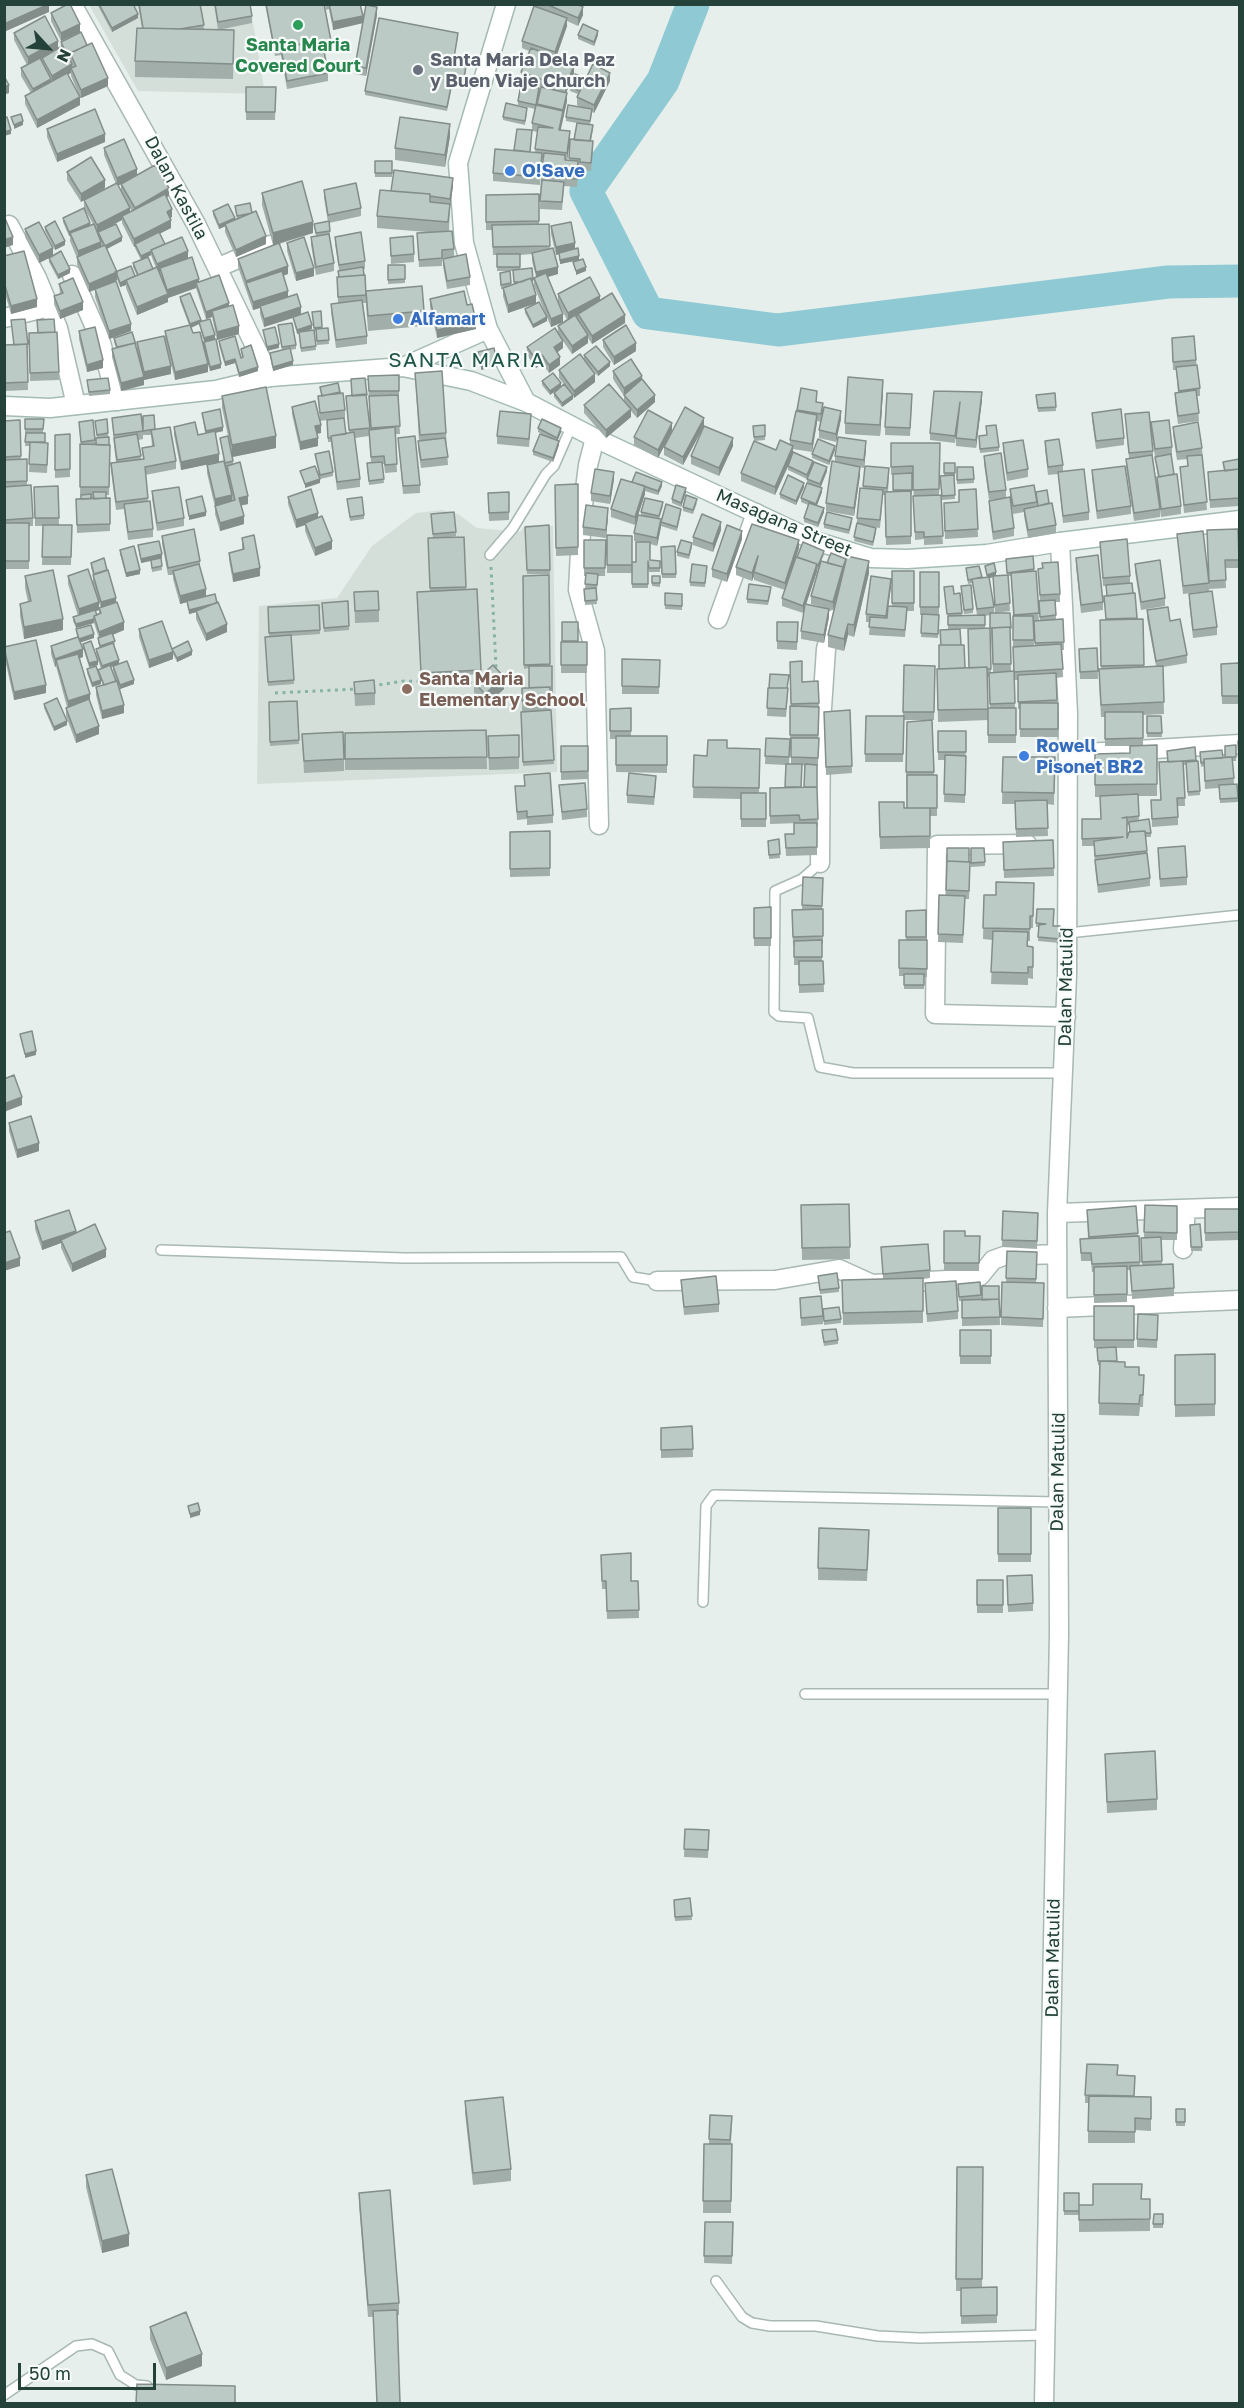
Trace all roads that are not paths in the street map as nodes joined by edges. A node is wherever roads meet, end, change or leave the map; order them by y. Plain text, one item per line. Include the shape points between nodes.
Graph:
1 (72, 4) edge
2 (506, 4) edge
3 (9, 225) edge
4 (270, 245) edge
5 (219, 267) junction
6 (72, 275) edge
7 (49, 307) junction
8 (4, 318) edge
9 (488, 329) junction
10 (403, 367) junction
11 (270, 377) junction
12 (117, 401) junction
13 (526, 402) junction
14 (76, 405) junction
15 (4, 406) edge
16 (572, 425) junction
17 (595, 438) junction
18 (756, 513) junction
19 (1239, 520) edge
20 (1060, 542) junction
21 (490, 555) road end
22 (839, 597) edge
23 (718, 620) dead end
24 (1239, 744) edge
25 (1068, 754) junction
26 (599, 825) dead end
27 (1068, 844) junction
28 (820, 863) joint
29 (1239, 915) edge
30 (1068, 933) junction
31 (1066, 1017) junction
32 (1063, 1073) junction
33 (1239, 1207) edge
34 (1186, 1209) junction
35 (1057, 1213) junction
36 (1183, 1249) dead end
37 (161, 1250) dead end
38 (1056, 1254) junction
39 (657, 1281) joint
40 (1239, 1300) edge
41 (1057, 1308) junction
42 (1057, 1502) junction
43 (703, 1602) dead end
44 (805, 1694) dead end
45 (1056, 1694) junction
46 (716, 2281) dead end
47 (1047, 2335) junction
48 (159, 2387) edge
49 (4, 2395) edge
50 (1044, 2403) edge

1 - 5 street, Dalan Kastila
2 - 9 street via 458,163 464,243
3 - 7 street
4 - 5 street
5 - 11 street, Dalan Kastila
6 - 12 street via 100,339
7 - 8 street
7 - 14 street via 58,328
9 - 10 street
9 - 13 street
10 - 11 street
10 - 13 street, Masagana Street via 471,381
11 - 12 street via 216,390
12 - 14 street
13 - 16 street, Masagana Street
14 - 15 street
16 - 17 street, Masagana Street
16 - 21 lane via 555,466
17 - 18 street, Masagana Street
17 - 26 street via 582,513 578,590 595,651
18 - 20 street, Masagana Street via 850,559 987,554
18 - 23 street
19 - 20 street, Masagana Street
20 - 25 street, Dalan Matulid
22 - 28 street via 824,670
24 - 25 street
25 - 27 street, Dalan Matulid
27 - 30 street, Dalan Matulid
27 - 31 street via 937,845 935,992 935,1014
28 - 32 lane via 802,879 775,891 774,1012 779,1017 808,1018 820,1066 853,1073
29 - 30 lane
30 - 31 street, Dalan Matulid
31 - 32 street, Dalan Matulid
32 - 35 street, Dalan Matulid
33 - 34 street
34 - 35 street
34 - 36 street
35 - 38 street, Dalan Matulid
37 - 39 lane via 404,1258 621,1257 633,1277
38 - 39 street via 1004,1256 993,1260 980,1276 966,1279 872,1284 839,1269 775,1280
38 - 41 street, Dalan Matulid
40 - 41 street
41 - 42 street, Dalan Matulid
42 - 43 lane via 714,1495 706,1506
42 - 45 street, Dalan Matulid
44 - 45 lane
45 - 47 street, Dalan Matulid
46 - 47 lane via 742,2316 770,2326 816,2326 920,2338
47 - 50 street, Dalan Matulid
48 - 49 lane via 136,2385 120,2375 108,2351 92,2344 76,2346

